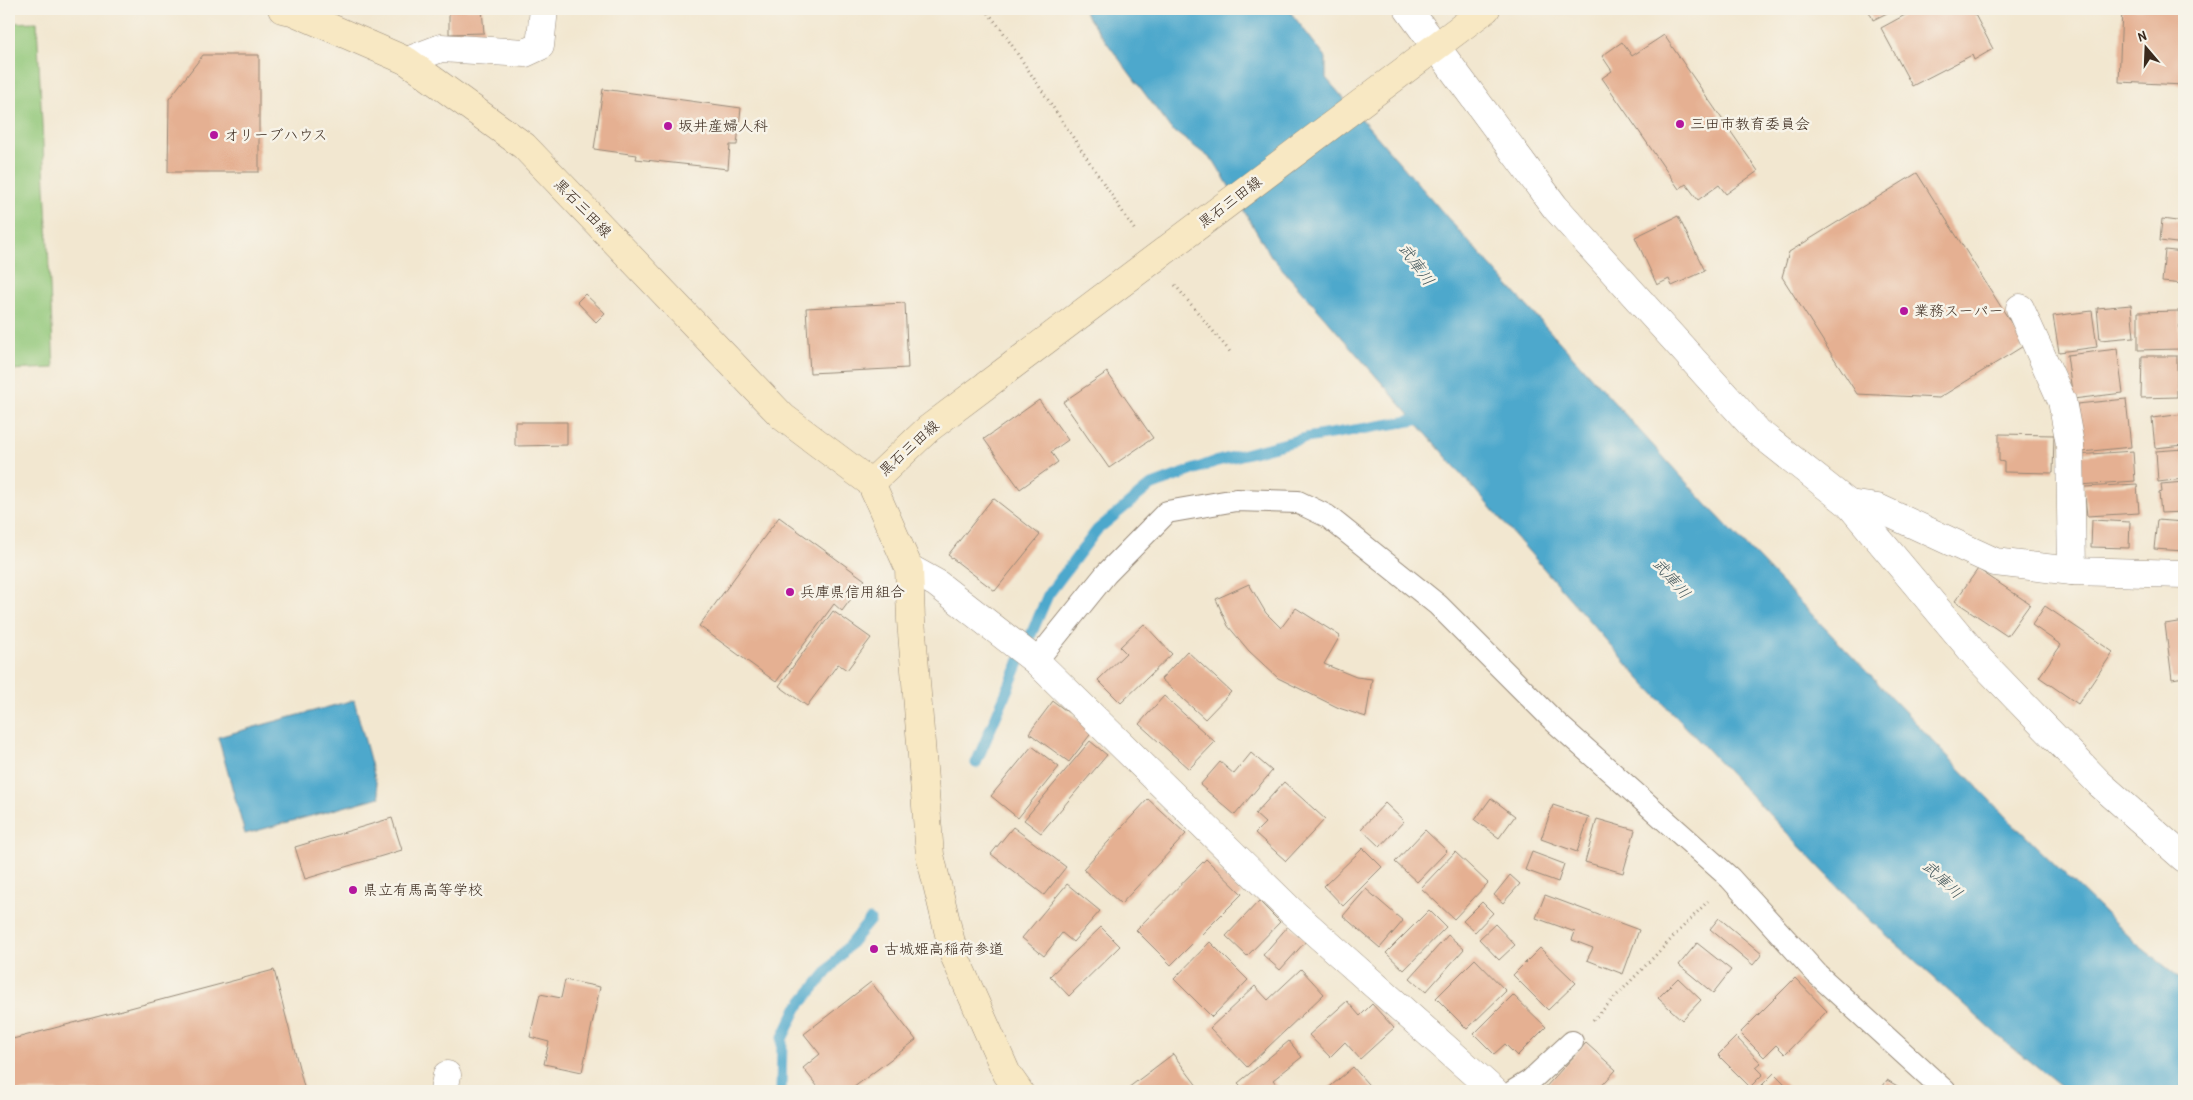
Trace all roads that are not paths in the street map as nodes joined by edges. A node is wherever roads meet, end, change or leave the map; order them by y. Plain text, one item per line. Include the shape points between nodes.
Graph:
1 (282, 9) edge
2 (544, 9) edge
3 (1408, 9) edge
4 (1486, 9) edge
5 (1426, 54) junction
6 (408, 61) junction
7 (2020, 308) dead end
8 (871, 482) junction
9 (1849, 504) junction
10 (909, 568) junction
11 (2072, 571) junction
12 (2184, 574) edge
13 (1033, 659) junction
14 (2184, 858) edge
15 (1572, 1042) road end
16 (1019, 1091) edge
17 (1494, 1091) edge
18 (1514, 1091) edge
19 (1945, 1091) edge

1 - 6 main road, 黒石三田線
2 - 6 street via 540,46 525,52 441,48
3 - 5 street
4 - 5 main road, 黒石三田線
5 - 8 main road, 黒石三田線 via 928,429
5 - 9 street via 1555,206 1758,432
6 - 8 main road, 黒石三田線 via 524,146 783,417
7 - 11 street via 2062,401 2070,444
8 - 10 main road
9 - 11 street via 1878,508 1995,562
9 - 14 street via 1978,658 2100,784
10 - 13 street via 936,583
10 - 16 main road via 930,855 954,955 1007,1074
11 - 12 street
13 - 17 street via 1289,909
13 - 19 lane via 1106,574 1167,512 1236,500 1298,502 1327,516 1438,605 1554,722 1730,878 1817,974
15 - 18 lane via 1530,1081

